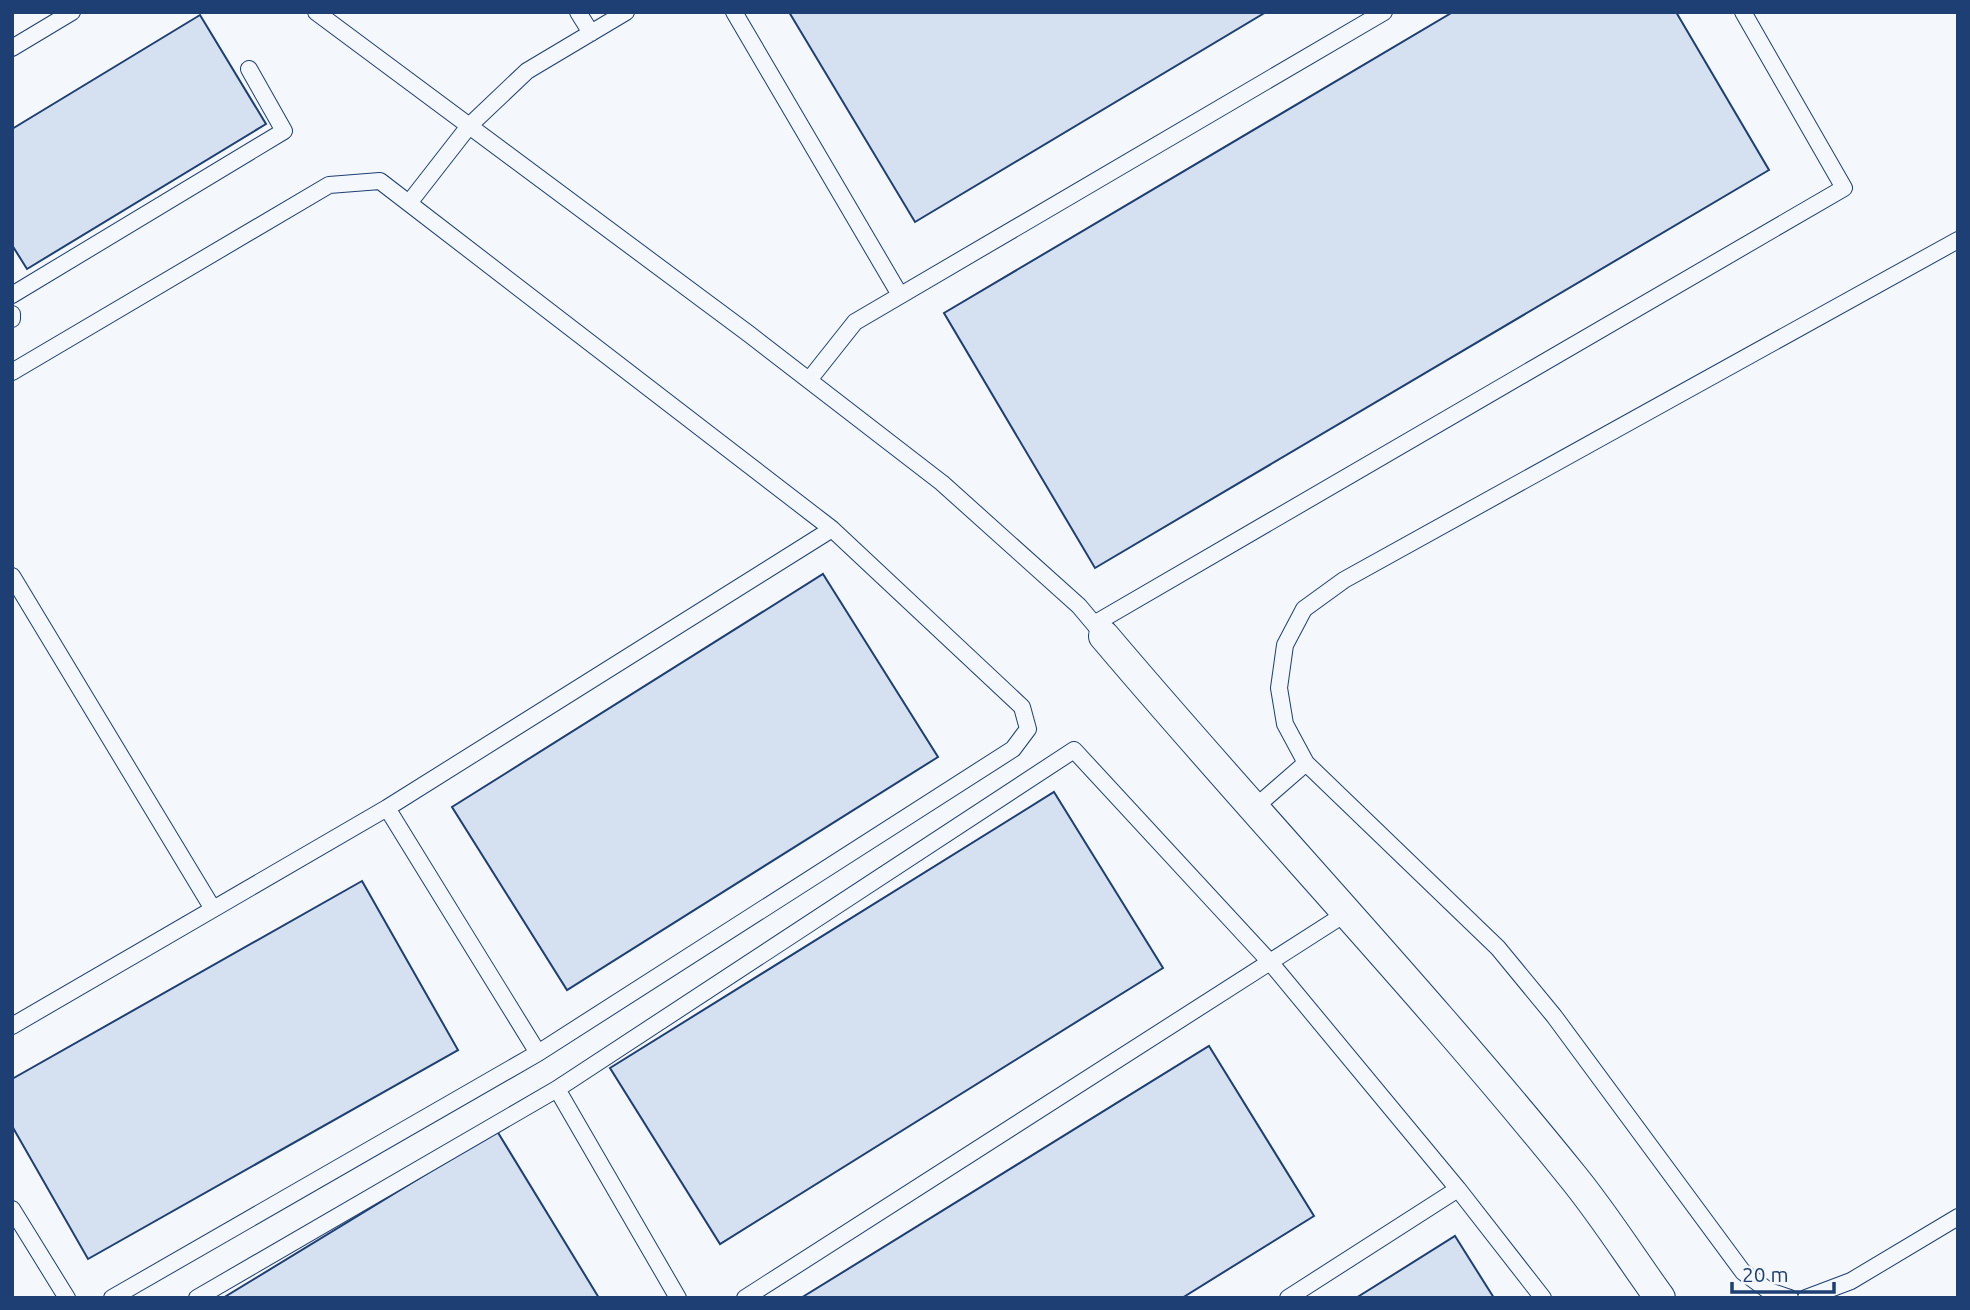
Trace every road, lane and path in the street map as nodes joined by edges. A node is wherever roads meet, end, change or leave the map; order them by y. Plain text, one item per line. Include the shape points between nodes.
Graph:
1 (72, 12) edge
2 (316, 12) edge
3 (578, 12) edge
4 (626, 12) edge
5 (734, 12) edge
6 (1384, 12) edge
7 (1743, 12) edge
8 (591, 33) junction
9 (12, 48) edge
10 (249, 69) dead end
11 (468, 126) junction
12 (409, 203) junction
13 (1958, 240) edge
14 (12, 295) edge
15 (900, 295) junction
16 (12, 372) edge
17 (809, 380) junction
18 (832, 529) junction
19 (12, 576) edge
20 (1099, 630) junction
21 (1306, 763) junction
22 (387, 808) junction
23 (1253, 809) junction
24 (213, 909) junction
25 (1348, 912) junction
26 (1270, 962) junction
27 (12, 1027) edge
28 (538, 1053) junction
29 (557, 1089) junction
30 (1458, 1189) junction
31 (12, 1209) edge
32 (1958, 1217) edge
33 (67, 1298) edge
34 (112, 1298) edge
35 (197, 1298) edge
36 (678, 1298) edge
37 (746, 1298) edge
38 (1288, 1298) edge
39 (1543, 1298) edge
40 (1660, 1298) edge
41 (1790, 1298) edge
42 (1806, 1298) edge

1 - 9 lane
2 - 11 lane
3 - 8 lane
4 - 8 lane
5 - 15 lane
6 - 15 lane
7 - 20 lane via 1844,188
8 - 11 lane via 527,71
10 - 14 lane via 284,131
11 - 12 lane
11 - 17 lane
12 - 16 lane via 380,181 329,185
12 - 18 lane
13 - 21 lane via 1344,580 1304,609 1285,645 1279,688 1285,724
15 - 17 lane via 855,322
17 - 20 lane via 942,483 1079,606
18 - 22 lane
18 - 28 lane via 1022,707 1028,729 1013,749
19 - 24 lane
20 - 23 street
21 - 23 lane
21 - 41 lane via 1497,948 1554,1016 1743,1272 1769,1292
22 - 24 lane
22 - 28 lane
23 - 25 street
24 - 27 lane
25 - 26 lane
25 - 40 street via 1575,1179
26 - 29 lane via 1074,750
26 - 30 lane
26 - 37 lane
28 - 34 lane
29 - 35 lane
29 - 36 lane
30 - 38 lane
30 - 39 lane
31 - 33 lane
32 - 42 lane via 1851,1281

